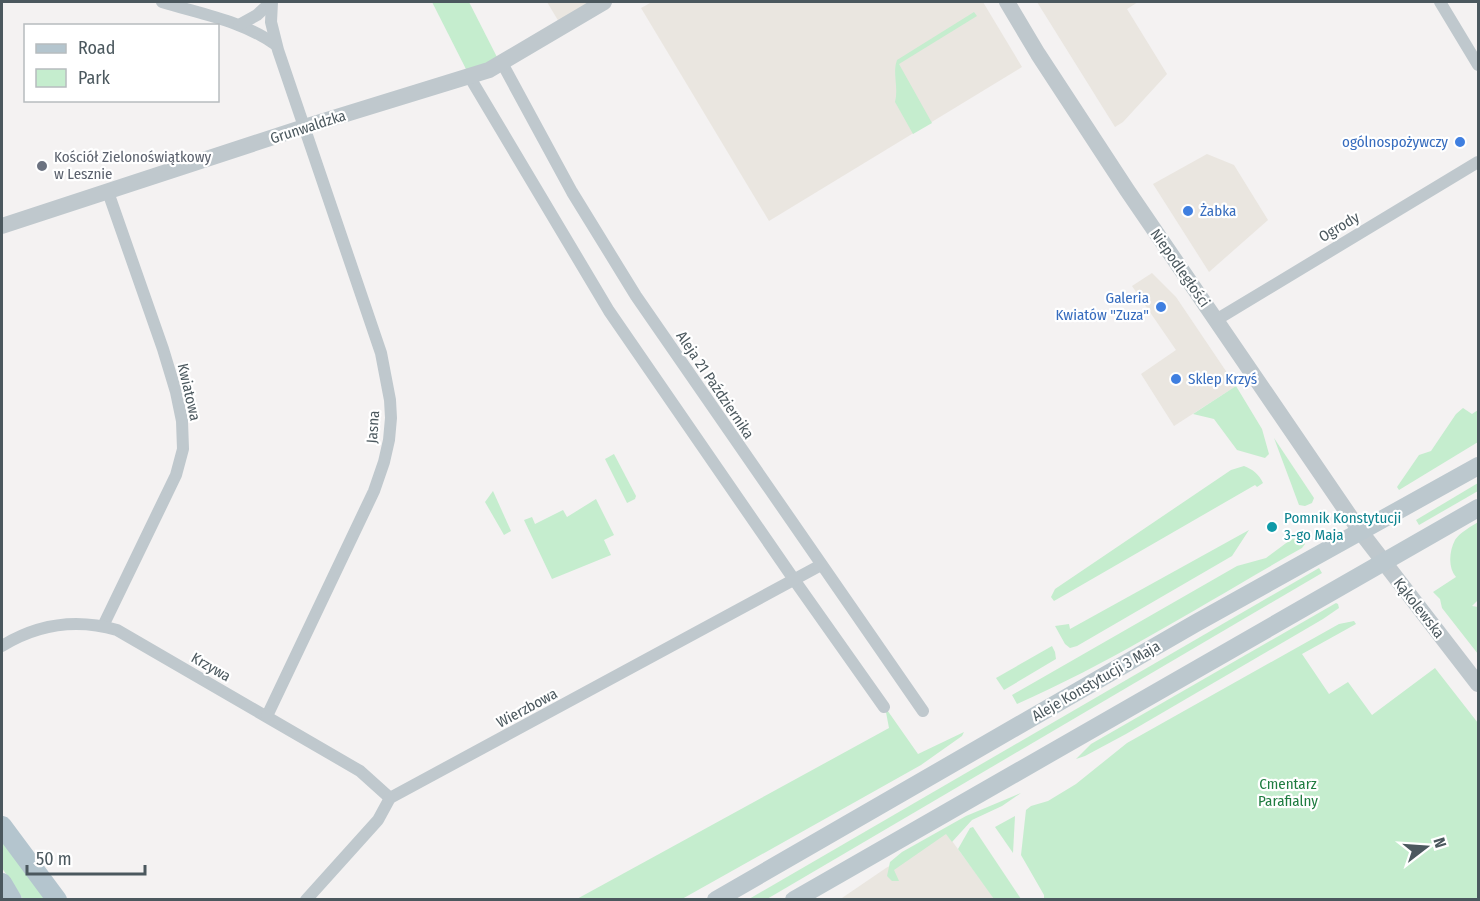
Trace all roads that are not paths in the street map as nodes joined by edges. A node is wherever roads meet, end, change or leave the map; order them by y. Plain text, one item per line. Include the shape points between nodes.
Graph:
1 (162, 2) edge
2 (271, 2) edge
3 (604, 2) edge
4 (1007, 2) edge
5 (1440, 2) edge
6 (240, 25) junction
7 (276, 45) junction
8 (502, 63) junction
9 (1479, 65) edge
10 (469, 76) junction
11 (304, 127) junction
12 (1479, 162) edge
13 (108, 192) junction
14 (2, 226) edge
15 (1216, 320) junction
16 (1479, 466) edge
17 (1479, 508) edge
18 (1360, 531) junction
19 (1383, 563) junction
20 (821, 565) junction
21 (795, 581) junction
22 (103, 626) junction
23 (2, 646) edge
24 (1479, 684) edge
25 (885, 707) dead end
26 (923, 711) dead end
27 (267, 716) junction
28 (390, 798) junction
29 (2, 826) edge
30 (2, 883) edge
31 (12, 900) edge
32 (57, 900) edge
33 (306, 900) edge
34 (716, 900) edge
35 (794, 900) edge

1 - 6 street
2 - 6 street
2 - 7 street, Jasna
3 - 8 street, Grunwaldzka
4 - 15 street, Niepodległości via 1080,121
5 - 9 street
6 - 7 street
7 - 11 street, Jasna
8 - 10 street, Grunwaldzka
8 - 20 street, Aleja 21 Października via 572,192 636,296
10 - 11 street, Grunwaldzka
10 - 21 street via 609,311
11 - 13 street, Grunwaldzka
11 - 27 street, Jasna via 381,352 391,418 389,440 374,491
12 - 15 street, Ogrody
13 - 14 street, Grunwaldzka
13 - 22 street, Kwiatowa via 176,392 183,449 176,475
15 - 18 street, Niepodległości
16 - 18 main road, Aleje Konstytucji 3 Maja
17 - 19 main road
18 - 19 street, Kąkolewska
18 - 34 main road, Aleje Konstytucji 3 Maja
19 - 24 street, Kąkolewska
19 - 35 main road
20 - 21 street, Wierzbowa
20 - 26 street, Aleja 21 Października
21 - 25 street
21 - 28 street, Wierzbowa
22 - 23 street, Krzywa via 47,626
22 - 27 street, Krzywa via 127,635
27 - 28 street, Krzywa via 360,771
28 - 33 street via 378,820
29 - 32 main road
30 - 31 main road

